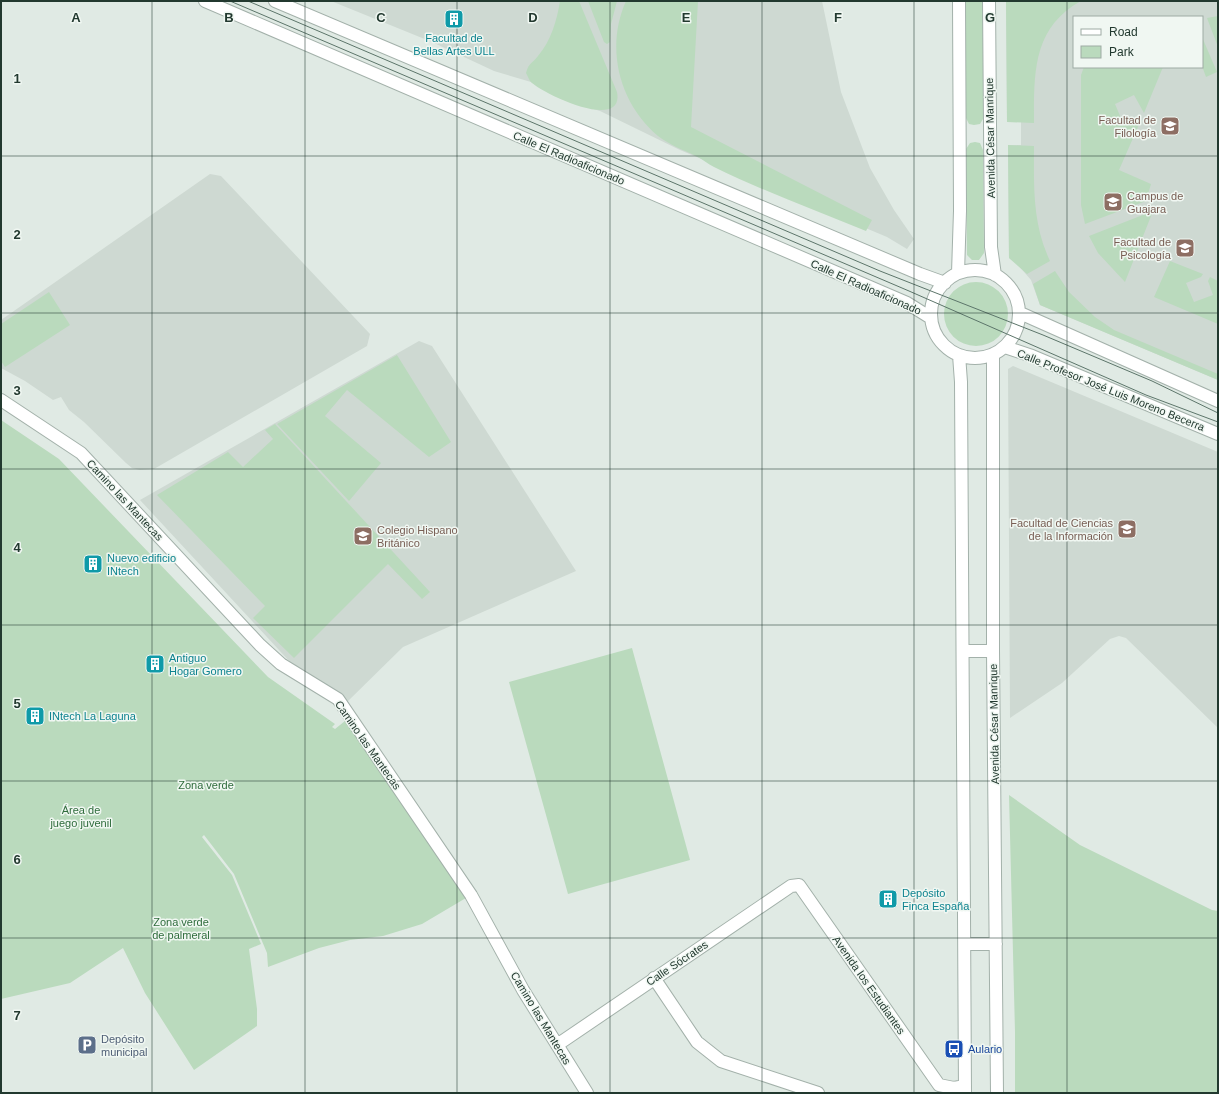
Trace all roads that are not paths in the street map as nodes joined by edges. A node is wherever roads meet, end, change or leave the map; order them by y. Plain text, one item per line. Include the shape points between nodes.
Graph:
1 (205, 1) edge
2 (275, 1) edge
3 (959, 1) edge
4 (989, 1) edge
5 (958, 274) junction
6 (995, 274) junction
7 (944, 283) junction
8 (1020, 313) junction
9 (932, 318) junction
10 (1004, 347) junction
11 (993, 354) junction
12 (959, 355) junction
13 (1, 400) edge
14 (1218, 401) edge
15 (1218, 434) edge
16 (963, 651) junction
17 (993, 651) junction
18 (799, 885) joint
19 (965, 944) junction
20 (996, 944) junction
21 (654, 978) junction
22 (557, 1045) junction
23 (939, 1089) edge
24 (965, 1090) edge
25 (586, 1093) edge
26 (818, 1093) edge
27 (997, 1093) edge

1 - 9 street, Calle El Radioaficionado via 907,303
2 - 7 street
3 - 5 street
4 - 6 street, Avenida César Manrique via 991,247
5 - 6 street via 977,270
5 - 7 street
6 - 8 street via 1013,290
7 - 9 street via 933,302
8 - 10 street via 1013,338
8 - 14 street
9 - 12 street via 934,330 940,341
10 - 11 street
10 - 15 street, Calle Profesor José Luis Moreno Becerra via 1032,356
11 - 12 street via 976,358
11 - 17 street, Avenida César Manrique
12 - 16 street
13 - 22 street, Camino las Mantecas via 81,453 260,645 281,664 338,699 471,896
16 - 17 street
16 - 19 street
17 - 20 street, Avenida César Manrique
18 - 21 street, Calle Sócrates via 791,886
18 - 23 street, Avenida los Estudiantes
19 - 20 street
19 - 24 street
20 - 27 street, Avenida César Manrique
21 - 22 street, Calle Sócrates
21 - 26 street via 697,1042 720,1061
22 - 25 street, Camino las Mantecas
23 - 24 street

